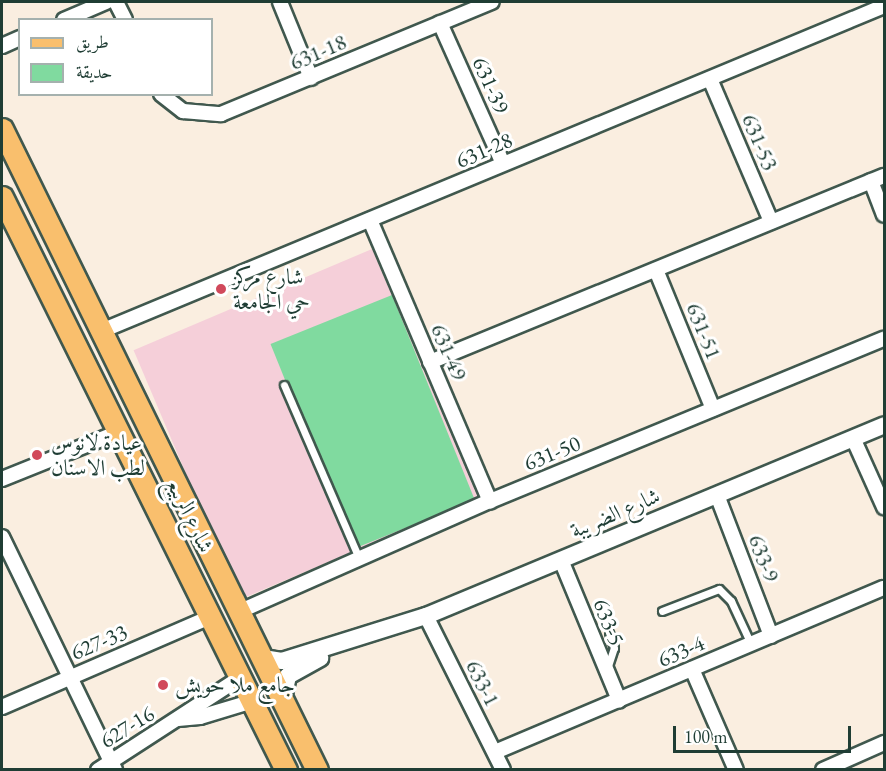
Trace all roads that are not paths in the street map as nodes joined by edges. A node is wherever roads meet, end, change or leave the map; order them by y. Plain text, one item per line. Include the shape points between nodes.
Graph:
1 (106, 2) edge
2 (116, 2) edge
3 (280, 2) edge
4 (492, 2) edge
5 (885, 6) edge
6 (69, 18) edge
7 (123, 18) edge
8 (440, 23) junction
9 (18, 39) edge
10 (2, 46) edge
11 (311, 78) junction
12 (710, 78) junction
13 (164, 96) edge
14 (2, 129) edge
15 (503, 164) junction
16 (885, 176) edge
17 (871, 181) junction
18 (29, 186) junction
19 (2, 198) edge
20 (885, 215) edge
21 (370, 220) junction
22 (771, 221) junction
23 (656, 270) junction
24 (99, 332) junction
25 (885, 339) edge
26 (430, 362) junction
27 (285, 385) dead end
28 (713, 409) junction
29 (885, 425) edge
30 (118, 432) junction
31 (853, 438) junction
32 (2, 479) edge
33 (717, 495) junction
34 (490, 501) junction
35 (885, 507) edge
36 (2, 537) edge
37 (359, 558) junction
38 (561, 560) junction
39 (885, 588) edge
40 (662, 611) dead end
41 (238, 612) junction
42 (212, 616) junction
43 (426, 616) junction
44 (609, 633) dead end
45 (771, 636) junction
46 (361, 638) junction
47 (751, 644) junction
48 (263, 658) junction
49 (692, 669) junction
50 (606, 671) junction
51 (241, 677) junction
52 (70, 678) junction
53 (283, 698) junction
54 (619, 700) junction
55 (253, 701) junction
56 (2, 707) edge
57 (178, 719) junction
58 (885, 743) edge
59 (495, 752) junction
60 (113, 765) edge
61 (98, 770) edge
62 (286, 770) edge
63 (317, 770) edge
64 (503, 770) edge
65 (736, 770) edge
66 (823, 770) edge

1 - 6 street
2 - 7 street
3 - 11 street
4 - 8 street, 631-18
5 - 12 street, 631-28
8 - 11 street, 631-18
8 - 15 street, 631-39
9 - 10 street
11 - 13 street, 631-18 via 220,114 183,111
12 - 15 street, 631-28
12 - 22 street, 631-53
14 - 18 main road, شارع الربيع
15 - 21 street, 631-28
16 - 17 street
17 - 20 street
17 - 22 street
18 - 19 main road
18 - 24 main road, شارع الربيع
19 - 30 main road, شارع الربيع
21 - 24 street, 631-28
21 - 26 street, 631-49
22 - 23 street
23 - 26 street
23 - 28 street, 631-51
24 - 41 main road, شارع الربيع
25 - 28 street, 631-50
26 - 34 street, 631-49
27 - 37 lane
28 - 34 street, 631-50
29 - 31 street, شارع الضريبة
30 - 32 street
30 - 42 main road, شارع الربيع
31 - 33 street, شارع الضريبة
31 - 35 street
33 - 38 street, شارع الضريبة
33 - 45 street, 633-9
34 - 37 street, 631-50
36 - 52 street
37 - 41 street, 631-50
38 - 43 street, شارع الضريبة
38 - 50 street, 633-5
39 - 45 street, 633-4
40 - 47 lane via 719,589 731,601
41 - 48 main road, شارع الربيع
42 - 51 main road, شارع الربيع
42 - 52 street, 627-33
43 - 46 street, شارع الضريبة
43 - 59 street, 633-1
44 - 50 lane via 614,648
45 - 47 street, 633-4
46 - 48 street, شارع الضريبة via 282,661
46 - 53 street, شارع الضريبة via 294,670 283,685
47 - 49 street, 633-4
48 - 53 main road, شارع الربيع
49 - 54 street, 633-4
49 - 65 street
50 - 54 street, 633-5
51 - 55 main road, شارع الربيع
51 - 57 street, 627-16 via 192,705
52 - 56 street, 627-33
52 - 60 street
53 - 63 main road, شارع الربيع
54 - 59 street, 633-4
55 - 57 street, 627-16 via 200,717
55 - 62 main road, شارع الربيع
57 - 60 street, 627-16
58 - 66 street
59 - 64 street, 633-1
60 - 61 street, 627-16

